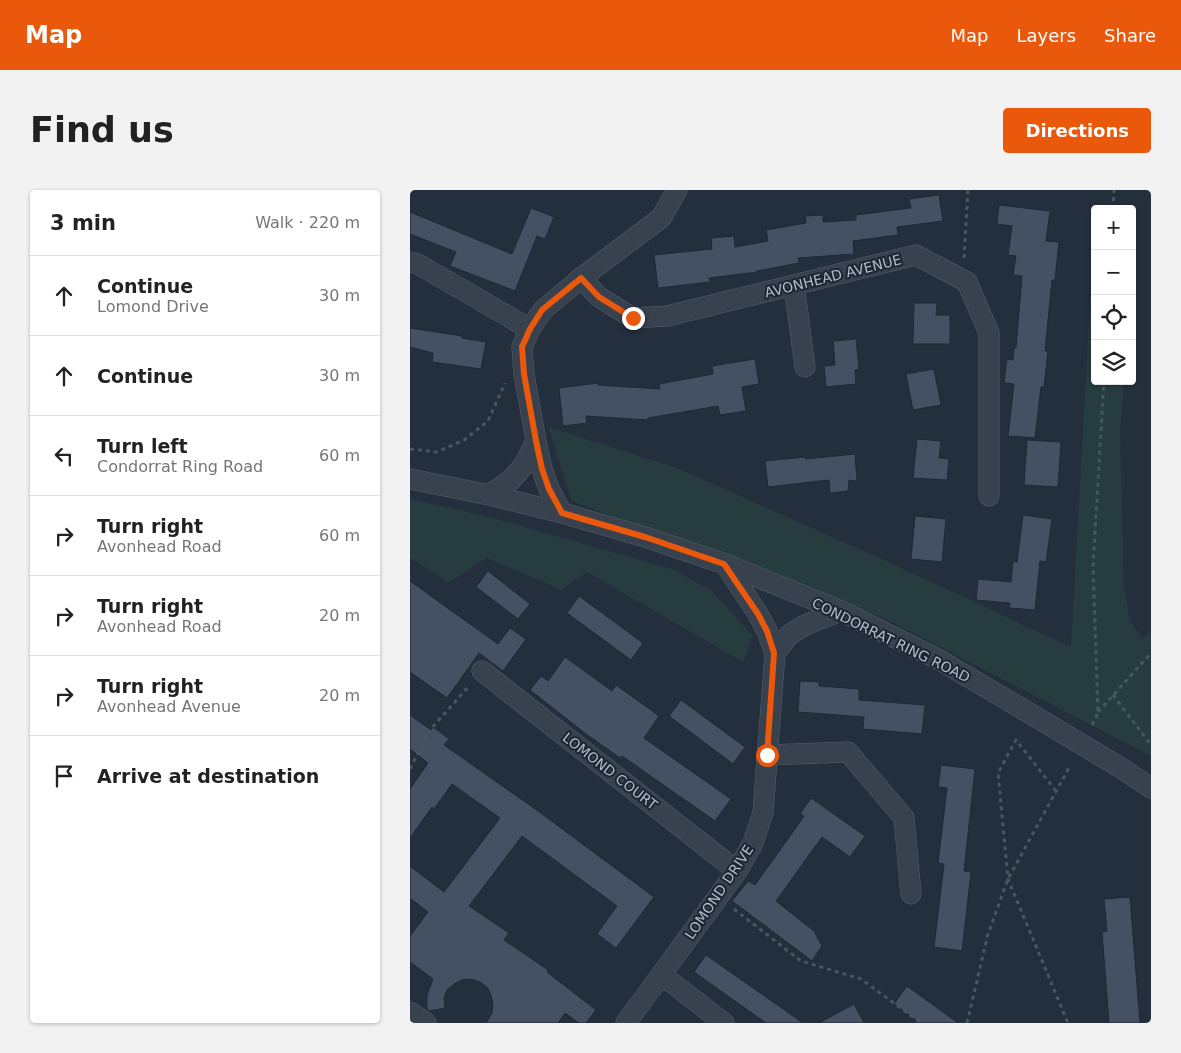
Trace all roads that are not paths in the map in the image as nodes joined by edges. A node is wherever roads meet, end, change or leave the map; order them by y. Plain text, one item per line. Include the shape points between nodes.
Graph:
1 (677, 190) edge
2 (410, 262) edge
3 (581, 278) junction
4 (794, 285) junction
5 (530, 329) junction
6 (805, 366) dead end
7 (536, 441) junction
8 (410, 479) edge
9 (488, 495) junction
10 (989, 496) dead end
11 (562, 513) junction
12 (724, 564) junction
13 (841, 611) junction
14 (774, 653) junction
15 (482, 671) road end
16 (767, 755) junction
17 (1151, 788) edge
18 (737, 871) junction
19 (911, 894) dead end
20 (662, 975) junction
21 (410, 1012) edge
22 (426, 1023) edge
23 (626, 1023) edge
24 (724, 1023) edge

1 - 3 street via 661,218
2 - 5 street
3 - 4 street, AVONHEAD AVENUE via 599,297 633,318 667,316
3 - 5 street via 542,310
4 - 6 street
4 - 10 street, AVONHEAD AVENUE via 916,255 967,282 989,333
5 - 7 street via 522,347
7 - 9 street via 524,465 511,480
7 - 11 street via 549,489
8 - 9 street, CONDORRAT RING ROAD
9 - 11 street, CONDORRAT RING ROAD
11 - 12 street, CONDORRAT RING ROAD
12 - 13 street, CONDORRAT RING ROAD
12 - 14 street via 758,614
13 - 14 street via 789,635
13 - 17 street, CONDORRAT RING ROAD via 936,658
14 - 16 street, LOMOND DRIVE
15 - 18 street, LOMOND COURT
16 - 18 street, LOMOND DRIVE via 763,813 753,843
16 - 19 street via 848,752 904,818
18 - 20 street, LOMOND DRIVE
20 - 23 street, LOMOND DRIVE
20 - 24 street
21 - 22 street

